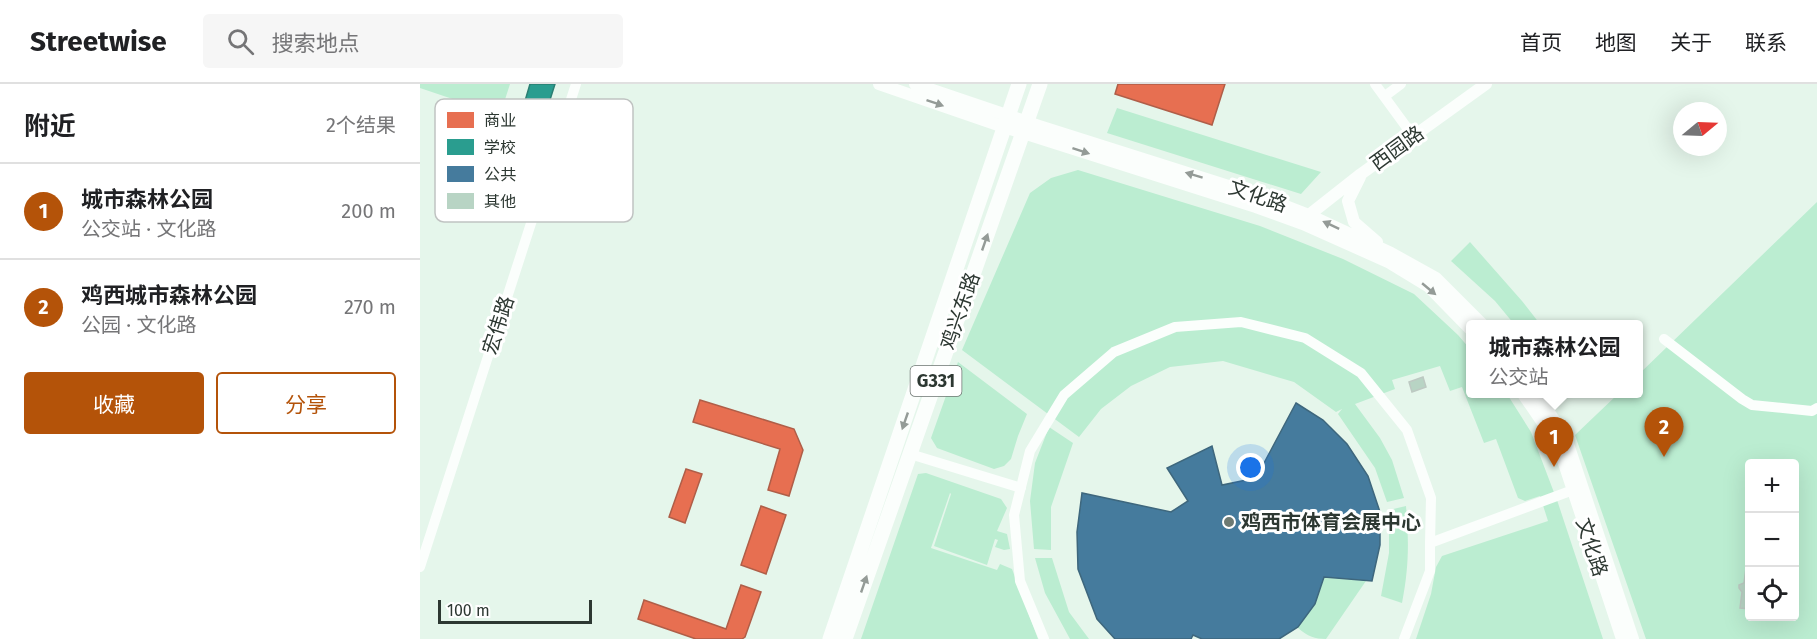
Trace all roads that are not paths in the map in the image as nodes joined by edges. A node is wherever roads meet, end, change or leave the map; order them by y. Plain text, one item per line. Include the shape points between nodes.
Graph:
1 (576, 84) edge
2 (879, 84) edge
3 (915, 84) edge
4 (1019, 84) edge
5 (1040, 84) edge
6 (1375, 84) edge
7 (1401, 84) edge
8 (1486, 84) edge
9 (1385, 96) junction
10 (571, 99) edge
11 (1006, 121) junction
12 (1025, 127) junction
13 (1413, 136) junction
14 (1361, 174) junction
15 (1306, 219) junction
16 (531, 222) edge
17 (1390, 253) junction
18 (1478, 320) edge
19 (1466, 326) edge
20 (1664, 339) dead end
21 (1526, 398) edge
22 (1540, 398) edge
23 (1817, 409) edge
24 (910, 454) junction
25 (1021, 488) junction
26 (1573, 490) junction
27 (1430, 543) junction
28 (420, 567) edge
29 (830, 639) edge
30 (845, 639) edge
31 (1044, 639) edge
32 (1404, 639) edge
33 (1622, 639) edge
34 (1633, 639) edge

1 - 10 street, 宏伟路
2 -> 11 main road
3 - 11 main road
4 - 11 highway, 鸡兴东路 / G331
5 - 12 highway, 鸡兴东路 / G331
6 - 9 street
7 - 9 street
8 - 13 main road, 西园路
9 - 13 street
11 - 12 main road, 文化路
11 -> 29 highway, 鸡兴东路 / G331
12 - 15 main road, 文化路 via 1249,192
24 -> 12 highway, 鸡兴东路 / G331
13 - 14 main road, 西园路
14 - 15 main road, 西园路
14 - 17 main road via 1348,201 1354,222
17 -> 15 main road, 文化路
15 -> 19 main road, 文化路 via 1429,287
16 - 28 street, 宏伟路
17 - 18 main road, 文化路 via 1436,278
20 - 23 street via 1752,405
21 - 26 main road, 文化路 via 1558,445
22 - 34 main road, 文化路 via 1566,438
24 - 25 street
30 -> 24 highway, 鸡兴东路 / G331
25 - 27 street via 1030,451 1064,395 1114,352 1175,327 1241,322 1305,338 1361,373 1407,429 1431,498
25 - 31 street via 1014,515 1020,581
26 - 27 street
26 - 33 main road, 文化路
27 - 32 street via 1430,571

